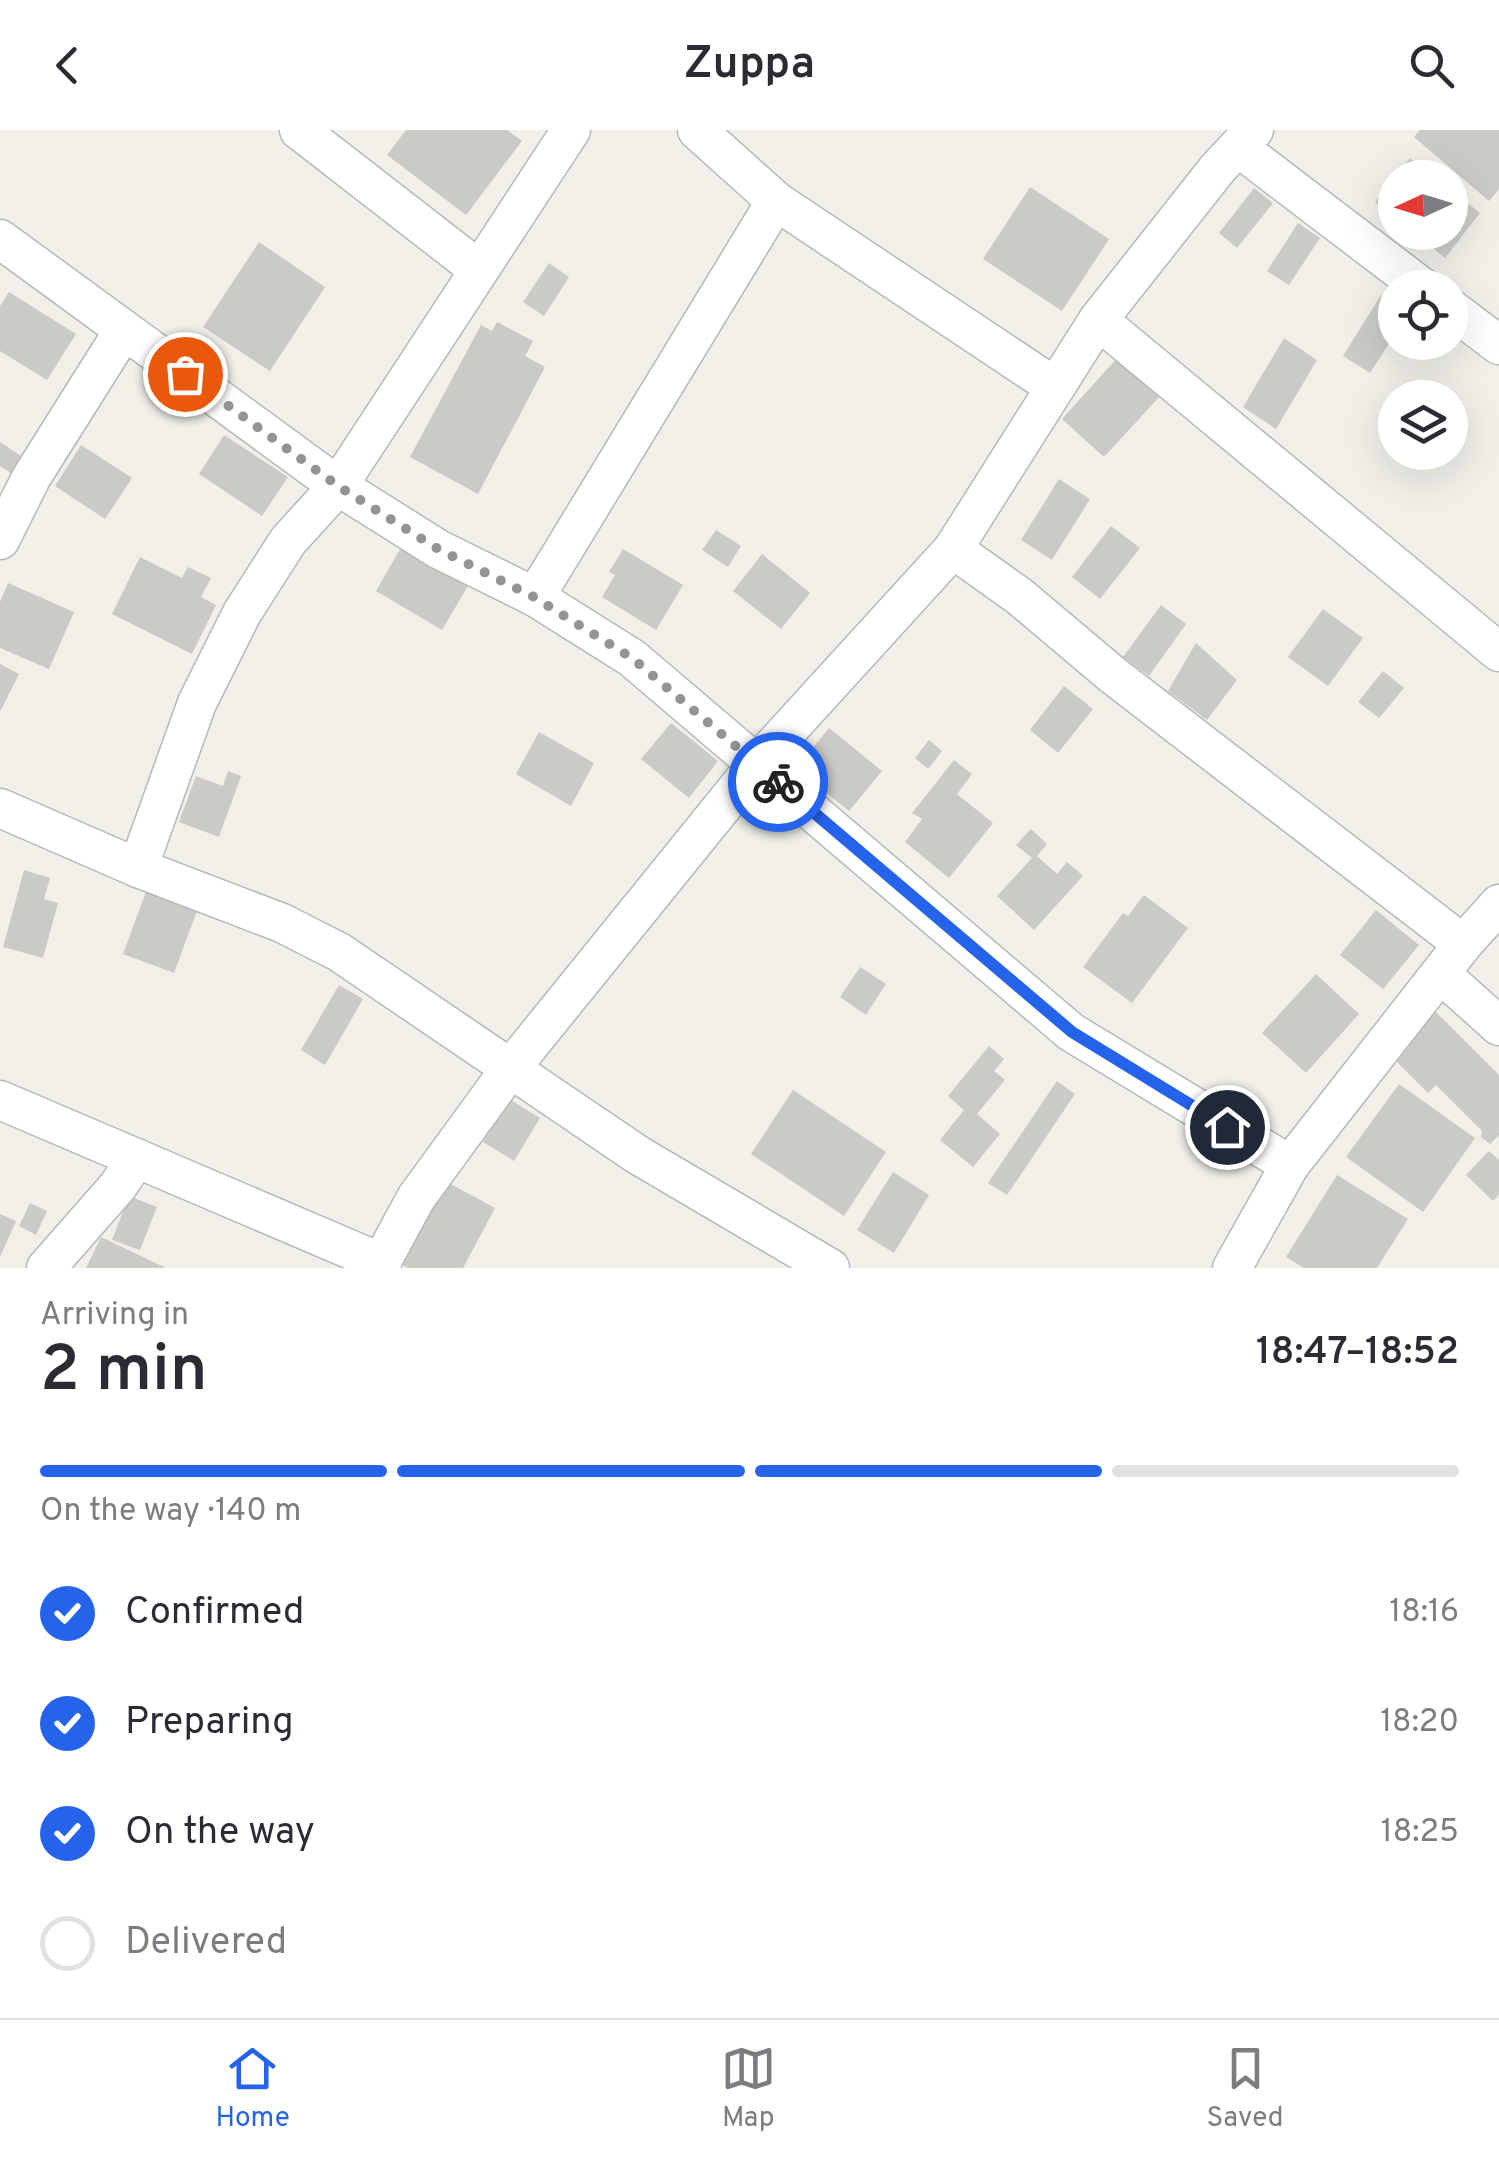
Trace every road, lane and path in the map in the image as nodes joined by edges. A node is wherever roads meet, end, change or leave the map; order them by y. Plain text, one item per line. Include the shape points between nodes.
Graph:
1 (298, 130) edge
2 (571, 130) edge
3 (697, 130) edge
4 (1247, 139) edge
5 (776, 201) junction
6 (0, 239) edge
7 (478, 269) junction
8 (1402, 270) edge
9 (1098, 320) junction
10 (1468, 322) edge
11 (124, 330) junction
12 (1499, 345) edge
13 (1055, 387) junction
14 (338, 486) junction
15 (0, 540) edge
16 (953, 549) junction
17 (534, 597) junction
18 (1499, 652) edge
19 (756, 764) junction
20 (0, 808) edge
21 (138, 868) junction
22 (1499, 904) edge
23 (1463, 944) junction
24 (1442, 975) junction
25 (1499, 1026) edge
26 (510, 1068) junction
27 (0, 1100) edge
28 (136, 1158) junction
29 (1290, 1165) junction
30 (380, 1265) edge
31 (46, 1268) edge
32 (830, 1268) edge
33 (1232, 1268) edge

1 - 7 street
2 - 7 street
3 - 5 street
4 - 8 street
4 - 9 street
5 - 13 street
5 - 17 street
6 - 11 street
7 - 14 street
9 - 13 street
9 - 18 street
10 - 12 street
11 - 14 street
11 - 15 street
13 - 16 street
14 - 17 street via 438,549
14 - 21 street via 288,541 242,613 197,703
16 - 19 street
16 - 23 street
17 - 19 street via 632,658
19 - 26 street
19 - 29 street via 1072,1032
20 - 21 street
21 - 26 street via 282,922 339,952
22 - 23 street
23 - 24 street
24 - 25 street
24 - 29 street
26 - 30 street via 416,1198
26 - 32 street via 638,1155
27 - 28 street
28 - 30 street
28 - 31 street
29 - 33 street

